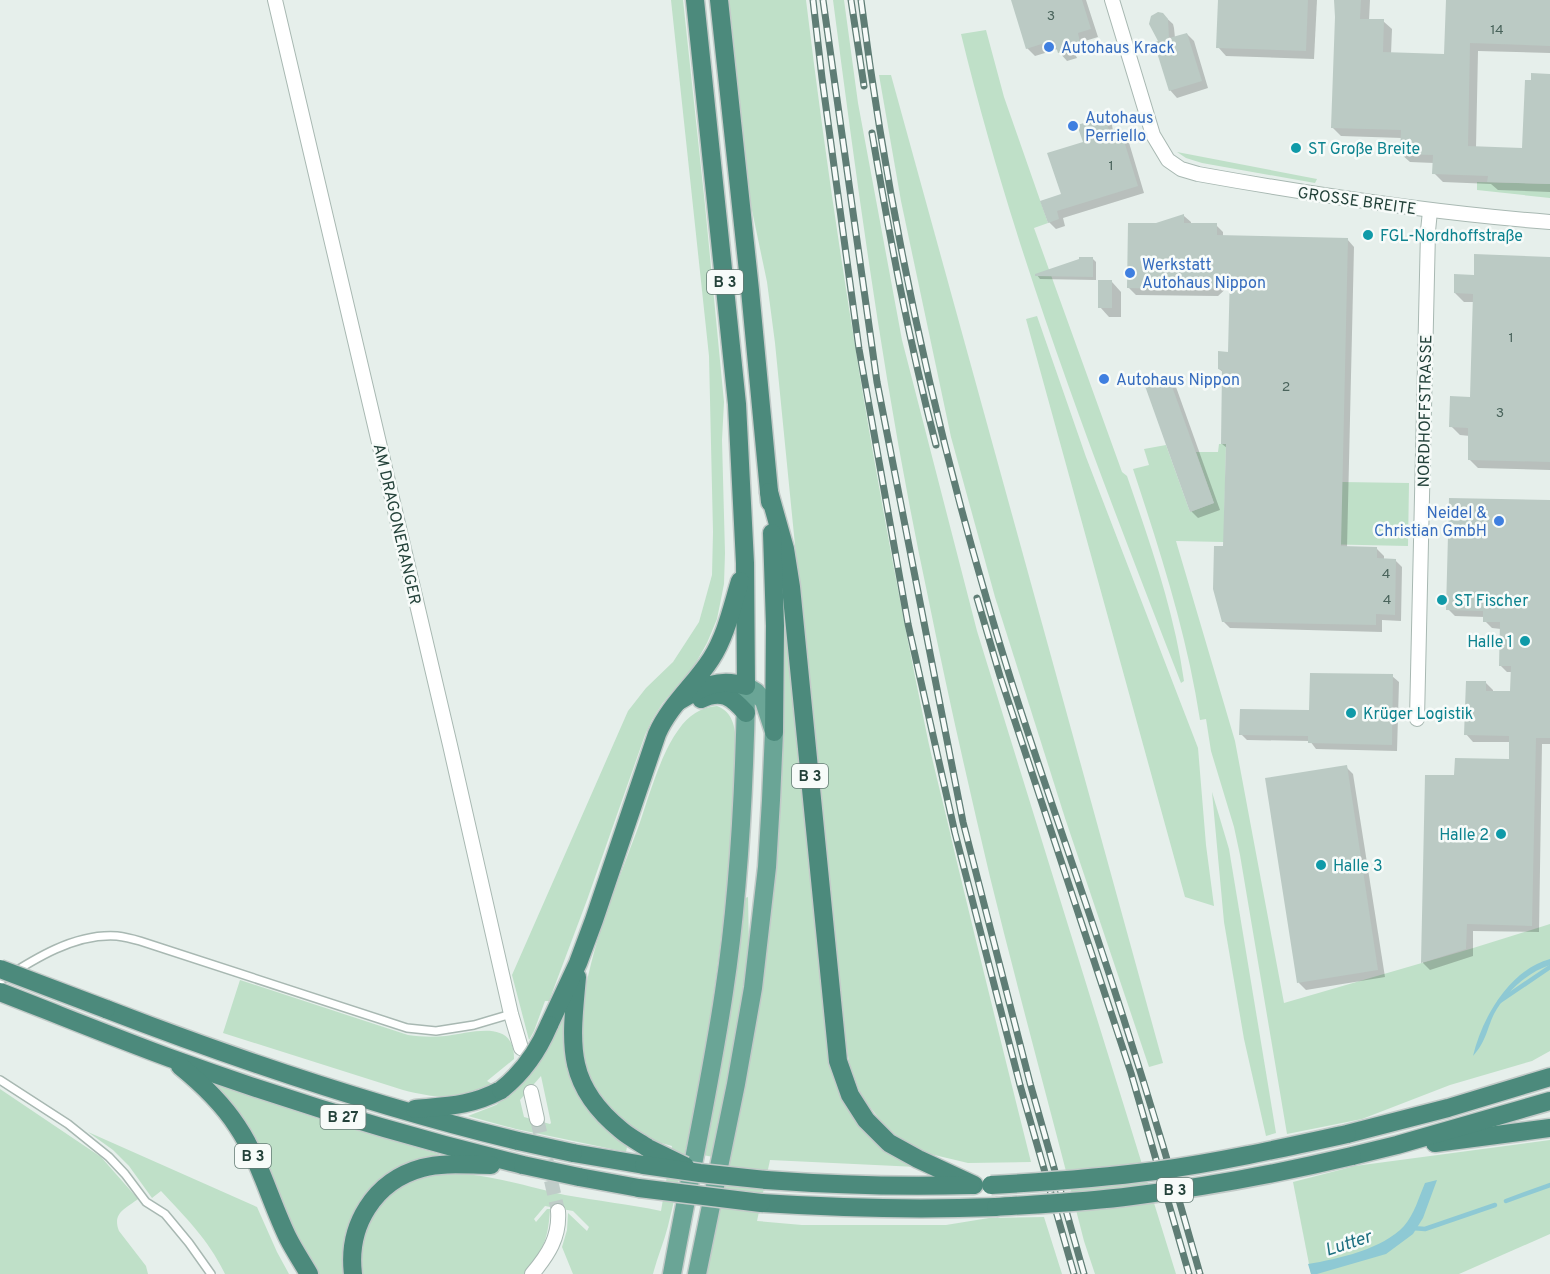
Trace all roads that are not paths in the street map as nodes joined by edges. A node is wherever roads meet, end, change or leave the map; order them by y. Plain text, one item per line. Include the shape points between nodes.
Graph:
1 (275, 0) edge
2 (695, 0) edge
3 (719, 0) edge
4 (1112, 0) edge
5 (1430, 211) junction
6 (1550, 222) edge
7 (769, 492) junction
8 (745, 563) junction
9 (746, 686) junction
10 (679, 701) junction
11 (746, 713) junction
12 (1417, 719) dead end
13 (774, 732) junction
14 (649, 758) junction
15 (578, 963) junction
16 (0, 969) edge
17 (0, 981) edge
18 (0, 992) edge
19 (512, 1014) junction
20 (521, 1048) dead end
21 (169, 1058) junction
22 (1550, 1064) edge
23 (1550, 1077) edge
24 (0, 1080) edge
25 (1520, 1086) junction
26 (1550, 1087) edge
27 (531, 1092) dead end
28 (1550, 1101) edge
29 (401, 1110) junction
30 (1493, 1118) junction
31 (537, 1119) tunnel mouth
32 (1550, 1128) edge
33 (1397, 1145) junction
34 (646, 1157) junction
35 (521, 1165) junction
36 (983, 1185) junction
37 (558, 1211) tunnel mouth
38 (211, 1274) edge
39 (309, 1274) edge
40 (353, 1274) edge
41 (532, 1274) edge
42 (672, 1274) edge
43 (697, 1274) edge

1 - 19 street, AM DRAGONERANGER
2 - 8 highway, B 3 via 737,404
3 - 7 highway, B 3
4 - 5 street, GROSSE BREITE via 1153,135 1168,160 1181,169 1322,196
5 - 6 street, GROSSE BREITE
5 - 12 street, NORDHOFFSTRASSE
7 - 13 highway, B 3 via 774,569
7 - 36 highway, B 3 via 791,587 838,1061 850,1095 866,1120 890,1143 918,1159
8 - 9 highway, B 3
8 - 10 highway via 715,652
9 - 10 highway via 717,683
9 - 11 main road, B 3
9 - 13 main road via 764,701
10 - 14 highway via 659,728
11 - 14 highway via 724,695 704,697 677,718
11 - 42 main road, B 3 via 736,890 725,990
13 - 43 main road, B 3 via 767,867 753,988
14 - 15 highway
15 - 29 highway, bridge via 543,1039 516,1078 501,1090 470,1103
15 - 34 highway via 573,1038 579,1075 604,1115
16 - 29 highway, B 27, bridge via 254,1064
17 - 19 lane via 54,949 95,937 118,936 407,1028 436,1031
18 - 21 highway, B 27
19 - 20 street, AM DRAGONERANGER
21 - 35 highway, B 27 via 364,1124
21 - 39 highway, B 3 via 190,1074 237,1126 288,1238
22 - 25 highway
23 - 25 highway, B 3
24 - 38 lane via 68,1124 109,1157 146,1202 165,1214
25 - 36 highway, B 3, bridge via 1347,1134 1246,1156 1157,1171
26 - 30 highway, B 3
27 - 31 street
28 - 30 highway, B 3
29 - 34 highway, bridge via 573,1153
30 - 33 highway, B 3
32 - 33 highway
33 - 35 highway, B 3, bridge via 1174,1191 934,1209 761,1203 639,1188
34 - 36 highway, B 3, bridge via 700,1173 766,1180 841,1185
35 - 40 highway, B 3 via 441,1165 400,1176 376,1196 361,1218 352,1250
37 - 41 street via 554,1244

